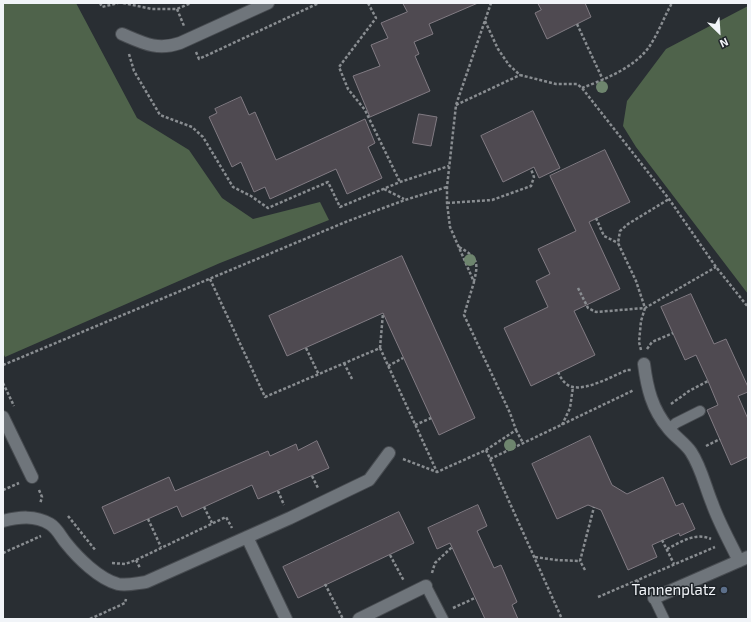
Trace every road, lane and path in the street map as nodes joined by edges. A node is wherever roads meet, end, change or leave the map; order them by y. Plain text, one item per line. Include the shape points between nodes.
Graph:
1 (100, 3) edge
2 (118, 3) edge
3 (123, 3) edge
4 (191, 3) edge
5 (268, 3) edge
6 (319, 3) edge
7 (368, 3) edge
8 (491, 3) edge
9 (672, 3) edge
10 (485, 21) junction
11 (577, 24) dead end
12 (122, 34) joint
13 (190, 39) junction
14 (520, 75) junction
15 (603, 80) junction
16 (582, 88) junction
17 (456, 105) junction
18 (449, 166) junction
19 (531, 169) dead end
20 (400, 182) junction
21 (447, 187) junction
22 (383, 189) junction
23 (669, 199) junction
24 (405, 200) junction
25 (447, 203) junction
26 (596, 218) dead end
27 (618, 243) junction
28 (458, 246) junction
29 (716, 267) junction
30 (210, 279) junction
31 (474, 282) junction
32 (578, 288) dead end
33 (748, 307) edge
34 (646, 308) junction
35 (383, 313) dead end
36 (673, 333) dead end
37 (306, 348) dead end
38 (380, 348) junction
39 (404, 358) dead end
40 (344, 363) junction
41 (3, 365) edge
42 (644, 365) junction
43 (388, 366) junction
44 (558, 372) dead end
45 (319, 375) junction
46 (352, 379) dead end
47 (708, 381) dead end
48 (573, 387) junction
49 (642, 388) junction
50 (700, 411) dead end
51 (658, 414) junction
52 (3, 417) edge
53 (431, 418) dead end
54 (416, 425) junction
55 (562, 425) junction
56 (669, 429) junction
57 (516, 430) junction
58 (523, 443) junction
59 (486, 450) junction
60 (389, 453) joint
61 (490, 459) junction
62 (436, 472) junction
63 (32, 477) dead end
64 (204, 507) dead end
65 (594, 507) dead end
66 (68, 516) dead end
67 (148, 519) dead end
68 (3, 521) edge
69 (212, 524) junction
70 (56, 529) junction
71 (242, 539) junction
72 (662, 540) dead end
73 (161, 547) junction
74 (452, 547) dead end
75 (667, 549) junction
76 (3, 553) edge
77 (99, 554) dead end
78 (390, 555) dead end
79 (535, 557) junction
80 (744, 559) edge
81 (580, 561) junction
82 (108, 562) dead end
83 (674, 564) junction
84 (585, 570) dead end
85 (131, 584) junction
86 (326, 584) dead end
87 (426, 586) junction
88 (410, 594) junction
89 (598, 597) dead end
90 (475, 598) dead end
91 (654, 598) joint
92 (442, 617) edge
93 (90, 619) edge
94 (286, 619) edge
95 (343, 619) edge
96 (359, 619) edge
97 (562, 619) edge
98 (664, 619) edge

1 - 2 path via 102,7
3 - 4 path via 152,9 177,9
5 - 13 street
6 - 13 path via 199,59
7 - 20 path via 376,18 339,67 348,89 365,110
8 - 10 path
9 - 15 path via 649,47 637,59
10 - 14 path via 498,49
10 - 17 path
11 - 15 path
12 - 13 street via 160,47 170,47
12 - 22 path via 134,70 160,115 192,126 203,136 233,187 252,196 268,208 328,182 340,207
14 - 16 path via 556,84 577,84
14 - 17 path
15 - 16 path
16 - 23 path
17 - 18 path
18 - 20 path
18 - 21 path
19 - 25 path via 534,177 531,186 492,200
20 - 22 path
21 - 24 path
21 - 25 path
22 - 24 path
23 - 27 path via 628,224 620,231
23 - 29 path
24 - 30 path
25 - 28 path via 450,227
26 - 27 path via 604,236
27 - 34 path
28 - 31 path
28 - 31 path via 472,254 478,268
29 - 33 path
29 - 34 path
30 - 41 path
30 - 45 path via 265,397
31 - 57 path via 464,315
32 - 34 path via 588,308 596,312
34 - 42 path via 641,321 639,342
35 - 38 path
36 - 42 path via 652,342
37 - 45 path
38 - 40 path
38 - 43 path
39 - 43 path
40 - 45 path
40 - 46 path
42 - 48 path via 636,371 627,370 586,387
42 - 49 street
43 - 54 path
44 - 48 path via 561,378
47 - 51 path via 677,398
48 - 55 path via 570,408
49 - 51 street
49 - 55 path
50 - 56 lane
51 - 56 street
52 - 63 street
53 - 54 path
54 - 62 path
55 - 58 path
56 - 80 street via 692,453 712,505
57 - 58 path
57 - 59 path
58 - 61 path
59 - 61 path
59 - 62 path
60 - 62 path
60 - 71 street via 369,480
61 - 79 path
64 - 69 path
65 - 81 path
66 - 77 path
67 - 73 path
68 - 70 street via 20,517 38,519
69 - 71 path via 226,517
69 - 73 path
70 - 76 path
70 - 85 street via 91,569 107,580
71 - 85 street via 146,582
71 - 94 street
72 - 75 path
73 - 82 path via 125,564
74 - 87 path via 435,563
75 - 83 path
75 - 83 path via 693,537 703,536 711,539 715,546
78 - 88 path
79 - 81 path
79 - 97 path
80 - 91 street
81 - 84 path
83 - 89 path
85 - 93 path via 124,603
86 - 95 path
87 - 88 street
87 - 92 lane
88 - 96 street
90 - 92 path
91 - 98 lane

